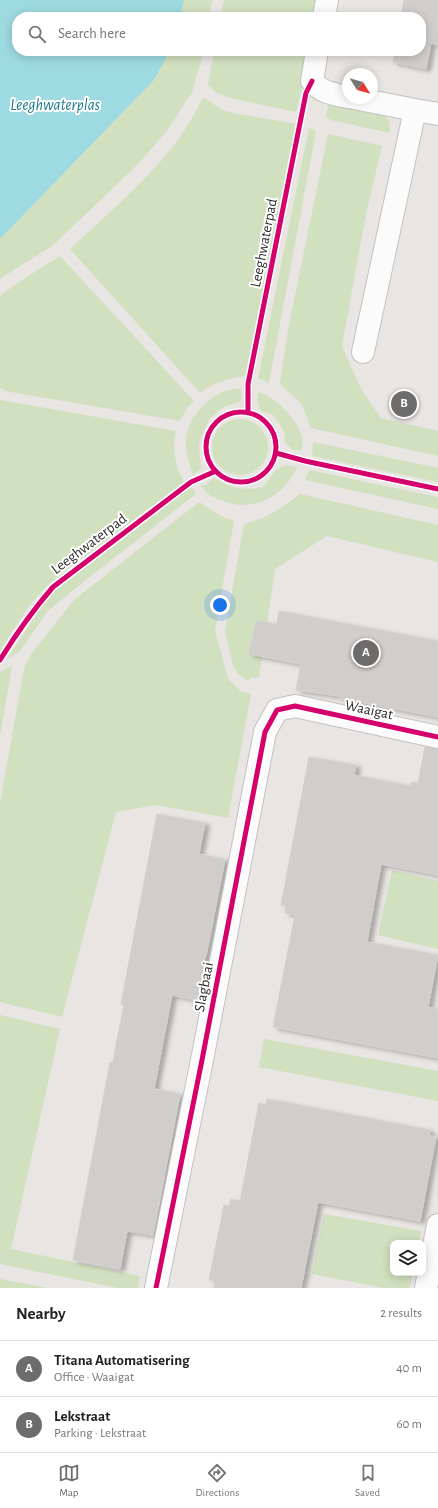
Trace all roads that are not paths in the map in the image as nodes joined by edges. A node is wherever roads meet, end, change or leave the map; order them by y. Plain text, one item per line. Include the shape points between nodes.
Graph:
1 (327, 0) edge
2 (325, 12) edge
3 (316, 56) edge
4 (342, 96) edge
5 (378, 103) edge
6 (415, 110) junction
7 (438, 114) edge
8 (363, 352) dead end
9 (295, 706) joint
10 (438, 737) edge
11 (438, 1225) edge
12 (156, 1288) edge
13 (426, 1288) edge

1 - 2 street
3 - 4 street via 312,81 316,87 326,92
5 - 6 street
6 - 7 street
6 - 8 street
9 - 10 street, Waaigat
9 - 12 street, Slagbaai via 277,710 265,732
11 - 13 street

